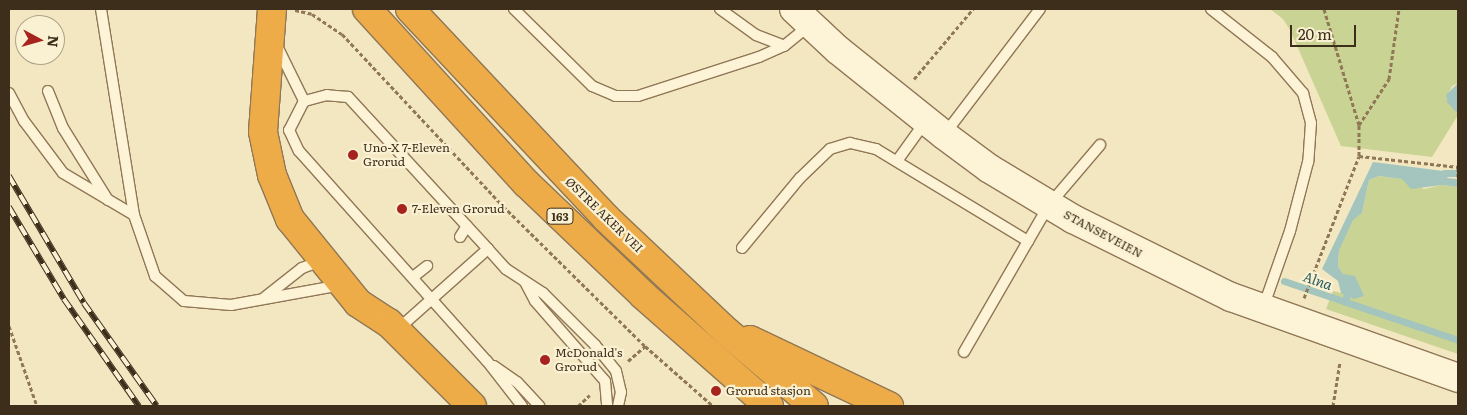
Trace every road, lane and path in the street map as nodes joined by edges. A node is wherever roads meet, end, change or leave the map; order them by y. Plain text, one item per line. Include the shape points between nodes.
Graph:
1 (102, 9) edge
2 (367, 9) edge
3 (410, 9) edge
4 (514, 9) edge
5 (720, 9) edge
6 (973, 9) edge
7 (1040, 9) edge
8 (1211, 9) edge
9 (1324, 9) edge
10 (1399, 9) edge
11 (803, 17) edge
12 (279, 18) edge
13 (784, 46) junction
14 (912, 82) dead end
15 (48, 91) dead end
16 (9, 93) edge
17 (304, 101) junction
18 (1359, 125) junction
19 (934, 128) junction
20 (1100, 146) dead end
21 (1359, 156) junction
22 (896, 161) junction
23 (1458, 177) edge
24 (109, 201) junction
25 (1049, 205) junction
26 (134, 215) junction
27 (467, 226) junction
28 (460, 237) dead end
29 (1028, 241) junction
30 (742, 248) dead end
31 (488, 249) junction
32 (322, 261) junction
33 (427, 266) dead end
34 (413, 277) junction
35 (523, 279) junction
36 (342, 285) junction
37 (1305, 295) dead end
38 (432, 298) junction
39 (263, 299) junction
40 (1262, 309) junction
41 (9, 326) edge
42 (392, 327) junction
43 (727, 332) junction
44 (964, 352) dead end
45 (1342, 354) dead end
46 (487, 361) junction
47 (1458, 378) edge
48 (695, 384) dead end
49 (692, 388) junction
50 (37, 406) edge
51 (472, 406) edge
52 (522, 406) edge
53 (539, 406) edge
54 (606, 406) edge
55 (618, 406) edge
56 (713, 406) edge
57 (769, 406) edge
58 (814, 406) edge
59 (889, 406) edge
60 (1333, 406) edge

1 - 26 lane
2 - 57 highway, 163 via 526,183 643,296
3 - 43 highway, ØSTRE AKER VEI / 163 via 552,164
4 - 13 lane via 592,86 615,96 638,96
5 - 13 lane via 756,36
6 - 14 path
7 - 19 lane
8 - 40 lane via 1272,57 1303,93 1311,123 1308,162 1290,231
9 - 18 path
10 - 18 path via 1389,79
11 - 13 lane
11 - 19 street, STANSEVEIEN
12 - 17 lane
12 - 32 highway via 262,109 266,153 290,219
12 - 49 path via 312,14 342,34 503,206
15 - 24 lane via 63,128
16 - 24 lane via 24,121 63,173
17 - 27 lane via 327,95 348,98
17 - 34 lane via 289,130 299,151
18 - 21 path
19 - 22 lane
19 - 25 street, STANSEVEIEN
20 - 25 lane
21 - 23 path via 1458,167
21 - 37 path
22 - 29 lane
22 - 30 lane via 876,149 850,144 830,149 800,178
24 - 26 lane
25 - 29 lane
25 - 40 street, STANSEVEIEN via 1180,274
26 - 39 lane via 155,276 184,301 231,305
27 - 28 lane
27 - 31 lane
29 - 44 lane
31 - 35 lane via 506,269
31 - 38 lane
32 - 36 highway
32 - 39 lane via 302,268
32 - 42 highway via 346,264
33 - 34 lane
34 - 38 lane
35 - 54 lane via 536,301 605,381
35 - 55 lane via 543,293 616,371 621,392
36 - 39 lane
36 - 42 highway via 358,302
38 - 42 lane
38 - 46 lane
40 - 47 street, STANSEVEIEN
41 - 50 path
42 - 51 highway
43 - 58 highway, ØSTRE AKER VEI / 163
43 - 59 highway, 163 via 770,348
45 - 60 path
46 - 52 lane
46 - 53 lane via 517,382
48 - 49 path
49 - 56 path

